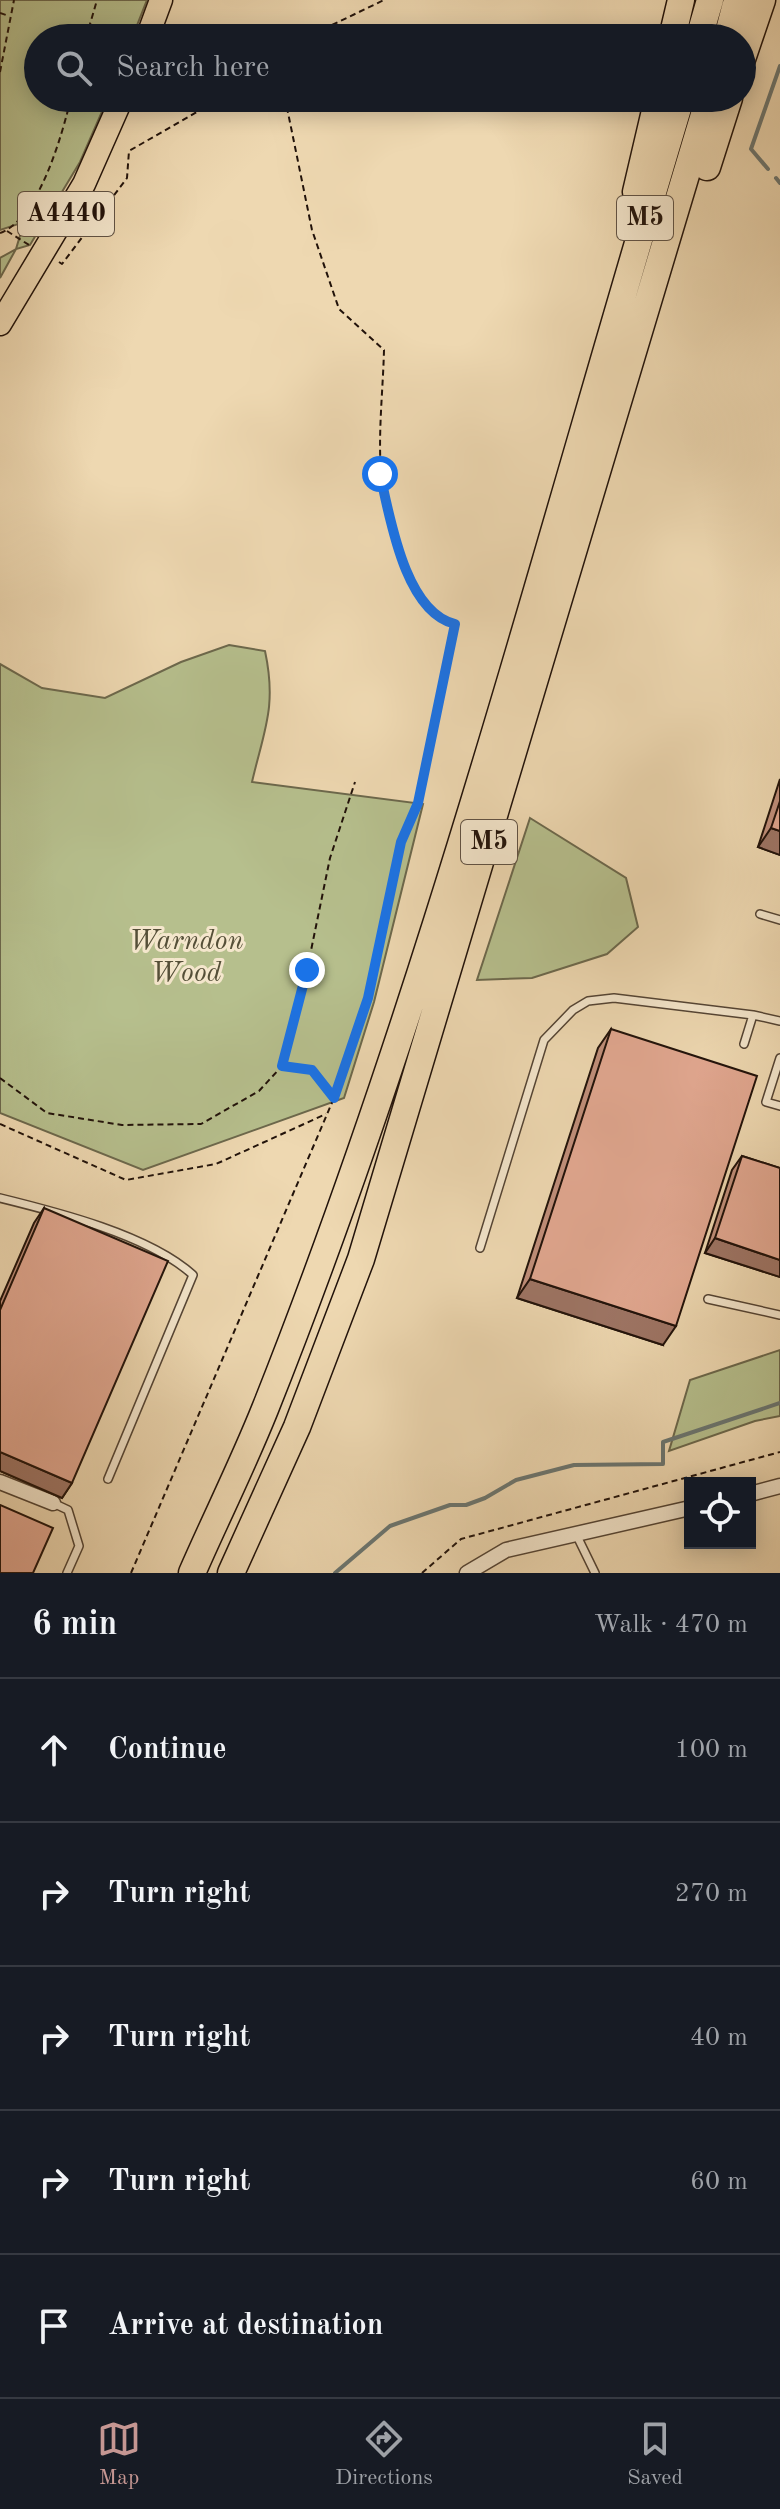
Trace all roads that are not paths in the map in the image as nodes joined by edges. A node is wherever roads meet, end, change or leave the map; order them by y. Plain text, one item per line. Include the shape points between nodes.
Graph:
1 (161, 0) edge
2 (681, 0) edge
3 (710, 0) edge
4 (737, 0) edge
5 (762, 0) edge
6 (152, 24) edge
7 (675, 24) edge
8 (703, 24) edge
9 (731, 24) edge
10 (754, 24) edge
11 (116, 112) edge
12 (655, 112) edge
13 (677, 112) edge
14 (705, 112) edge
15 (725, 112) edge
16 (655, 286) junction
17 (0, 324) edge
18 (608, 339) junction
19 (760, 914) dead end
20 (780, 920) edge
21 (753, 1015) junction
22 (780, 1021) edge
23 (744, 1044) dead end
24 (780, 1058) edge
25 (780, 1106) edge
26 (0, 1198) edge
27 (480, 1248) dead end
28 (708, 1299) dead end
29 (780, 1315) edge
30 (108, 1479) dead end
31 (0, 1482) edge
32 (780, 1486) edge
33 (756, 1492) edge
34 (53, 1503) joint
35 (684, 1509) edge
36 (575, 1532) junction
37 (67, 1573) edge
38 (192, 1573) edge
39 (231, 1573) edge
40 (467, 1573) edge
41 (595, 1573) edge

1 - 6 main road
2 - 7 highway
3 - 8 highway
4 - 9 highway
5 - 10 highway
11 - 17 main road, A4440 via 84,184
12 - 18 highway, M5
13 - 18 highway, M5
14 - 16 highway, M5
15 - 16 highway, M5 via 693,211
16 - 39 highway, M5 via 361,1259 297,1427
18 - 38 highway, M5 via 466,825 329,1243 264,1412
19 - 20 lane
21 - 22 lane
21 - 23 lane
21 - 27 lane via 614,998 588,1001 573,1010 544,1040
24 - 25 lane via 766,1102
26 - 30 lane via 69,1214 178,1261 193,1275
28 - 29 lane
31 - 34 street
32 - 33 street
34 - 37 lane via 68,1510 79,1546
35 - 36 street
36 - 40 street via 506,1550
36 - 41 lane

